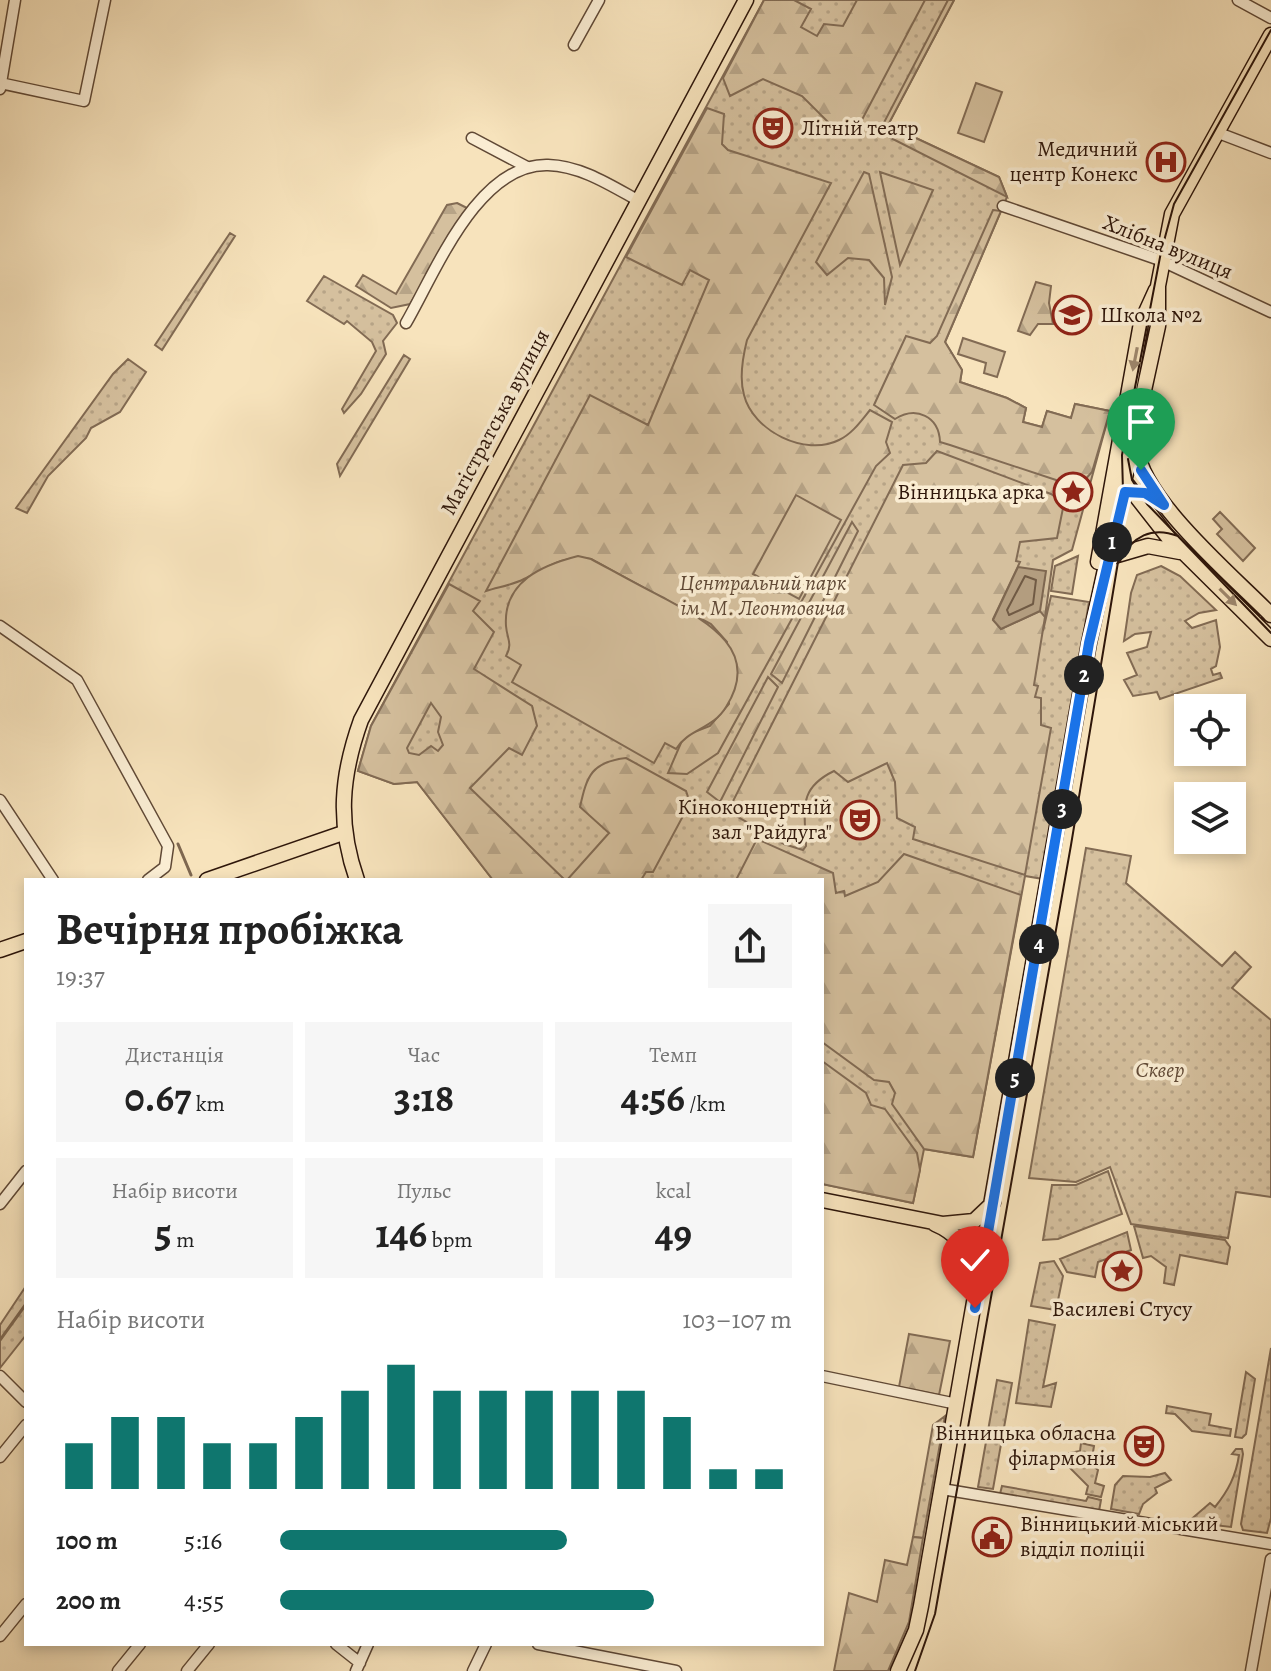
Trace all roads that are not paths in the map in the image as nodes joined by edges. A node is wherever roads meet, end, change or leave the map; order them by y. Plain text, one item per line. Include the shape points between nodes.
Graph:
1 (15, 0) edge
2 (105, 0) edge
3 (599, 0) edge
4 (746, 0) edge
5 (1238, 0) edge
6 (1271, 18) edge
7 (1271, 35) edge
8 (574, 45) dead end
9 (0, 85) edge
10 (1216, 132) junction
11 (472, 138) dead end
12 (1271, 153) edge
13 (527, 167) junction
14 (639, 201) junction
15 (1003, 206) dead end
16 (1162, 261) junction
17 (1158, 286) junction
18 (1271, 312) edge
19 (406, 323) dead end
20 (1139, 424) junction
21 (1120, 435) junction
22 (1126, 489) junction
23 (1107, 505) junction
24 (1164, 505) junction
25 (1186, 554) junction
26 (1107, 558) junction
27 (1271, 615) edge
28 (0, 626) edge
29 (1271, 639) edge
30 (1089, 643) junction
31 (0, 800) edge
32 (343, 833) junction
33 (52, 878) edge
34 (150, 878) edge
35 (213, 878) edge
36 (356, 878) edge
37 (24, 942) edge
38 (0, 950) edge
39 (24, 1174) edge
40 (824, 1200) edge
41 (993, 1203) junction
42 (0, 1204) edge
43 (932, 1223) junction
44 (978, 1286) junction
45 (0, 1376) edge
46 (824, 1376) edge
47 (24, 1400) edge
48 (957, 1404) junction
49 (24, 1427) edge
50 (0, 1457) edge
51 (942, 1489) junction
52 (1271, 1544) edge
53 (1271, 1559) edge
54 (24, 1606) edge
55 (0, 1636) edge
56 (138, 1646) edge
57 (207, 1646) edge
58 (338, 1646) edge
59 (367, 1646) edge
60 (485, 1646) edge
61 (547, 1646) edge
62 (358, 1667) edge
63 (646, 1668) edge
64 (118, 1671) edge
65 (187, 1671) edge
66 (473, 1671) edge
67 (676, 1671) edge
68 (898, 1671) edge
69 (1251, 1671) edge

1 - 9 street
2 - 9 street via 84,101
3 - 8 street
4 - 14 main road, Магістратська вулиця
5 - 6 street
7 - 10 main road
10 - 12 street
10 - 16 main road via 1176,205
11 - 13 street
13 - 14 street via 547,165 589,174
13 - 19 street via 505,175 472,209
14 - 32 main road, Магістратська вулиця via 361,720 343,785
15 - 16 street, Хлібна вулиця
16 - 17 main road
16 - 18 street, Хлібна вулиця
17 - 20 main road via 1158,326
17 -> 21 main road via 1141,323
20 - 22 main road
20 - 24 main road via 1138,461
21 - 22 main road
21 - 23 main road
22 - 23 main road
22 - 24 main road
22 - 25 main road
22 - 26 main road
23 - 30 main road
24 - 27 main road
25 - 26 main road via 1148,546
25 -> 29 main road
26 - 30 main road
28 - 34 street via 61,666 91,701 168,846 168,863
30 - 41 main road
31 - 33 street
32 - 35 main road
32 - 36 main road, Магістратська вулиця
37 - 38 main road
39 - 42 street
40 - 43 main road
41 - 43 main road via 974,1221
41 - 44 main road
43 - 44 main road via 961,1242
44 - 48 main road
45 - 47 street
46 - 48 street
48 - 51 main road
49 - 50 street
51 - 52 street
51 - 68 main road via 916,1630
53 - 69 street
54 - 55 street
56 - 64 street
57 - 65 street
58 - 62 street
59 - 62 street
60 - 66 street
61 - 63 street
63 - 67 street

